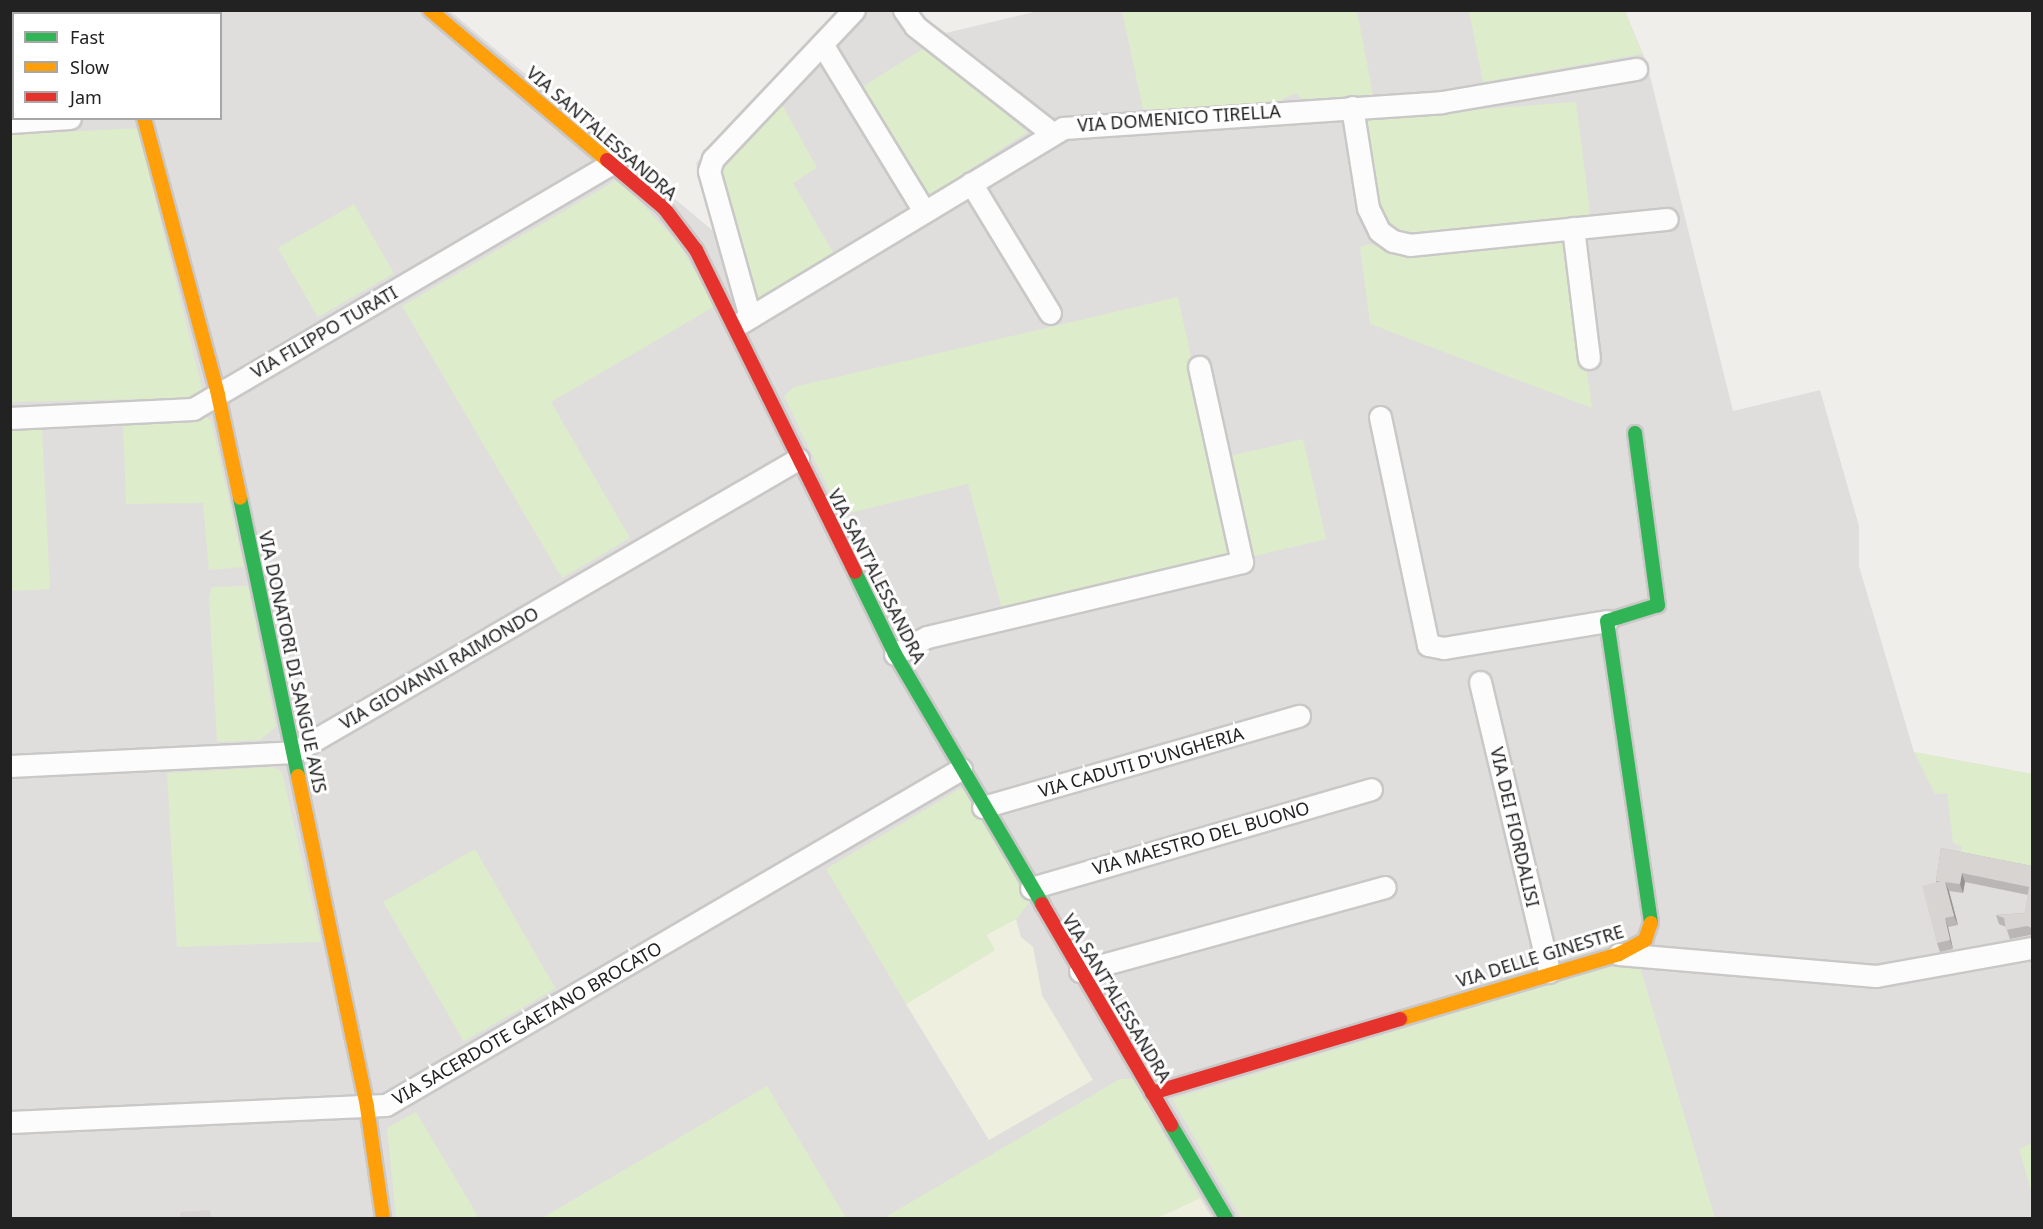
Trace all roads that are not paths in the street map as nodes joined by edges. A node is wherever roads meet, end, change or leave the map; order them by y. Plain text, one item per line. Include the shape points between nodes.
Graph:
1 (430, 10) edge
2 (854, 10) edge
3 (904, 10) edge
4 (822, 44) junction
5 (1636, 69) dead end
6 (1352, 107) junction
7 (40, 120) edge
8 (145, 120) edge
9 (10, 122) edge
10 (1052, 133) junction
11 (612, 163) junction
12 (971, 183) junction
13 (924, 211) junction
14 (1667, 219) dead end
15 (1574, 228) junction
16 (1050, 313) dead end
17 (744, 321) junction
18 (1589, 358) dead end
19 (1199, 367) dead end
20 (218, 395) junction
21 (1380, 417) dead end
22 (10, 418) edge
23 (1635, 433) dead end
24 (798, 459) junction
25 (1607, 621) junction
26 (895, 654) junction
27 (1480, 682) dead end
28 (1299, 716) dead end
29 (294, 752) junction
30 (10, 766) edge
31 (961, 769) junction
32 (1371, 789) dead end
33 (983, 807) junction
34 (1385, 887) dead end
35 (1031, 888) junction
36 (2032, 948) edge
37 (1618, 954) junction
38 (1080, 971) junction
39 (1549, 972) junction
40 (1152, 1094) junction
41 (367, 1107) junction
42 (10, 1122) edge
43 (383, 1218) edge
44 (1226, 1218) edge

1 - 11 street, VIA SANT'ALESSANDRA
2 - 4 street
3 - 10 street via 915,26
4 - 13 street
4 - 17 street via 714,159 709,171
5 - 6 street, VIA DOMENICO TIRELLA via 1442,102
6 - 10 street, VIA DOMENICO TIRELLA via 1076,124
6 - 15 street via 1368,208 1378,231 1394,241 1410,245
7 - 9 street
8 - 20 street, VIA DONATORI DI SANGUE AVIS
10 - 12 street, VIA DOMENICO TIRELLA
11 - 17 street, VIA SANT'ALESSANDRA via 664,208
11 - 20 street, VIA FILIPPO TURATI
12 - 13 street, VIA DOMENICO TIRELLA
12 - 16 street
13 - 17 street, VIA DOMENICO TIRELLA
14 - 15 street
15 - 18 street
17 - 24 street, VIA SANT'ALESSANDRA
19 - 26 street via 1242,562 927,637
20 - 22 street, VIA FILIPPO TURATI via 193,409
20 - 29 street, VIA DONATORI DI SANGUE AVIS
21 - 25 street via 1428,645 1444,648
23 - 25 street via 1658,605
24 - 26 street, VIA SANT'ALESSANDRA
24 - 29 street, VIA GIOVANNI RAIMONDO
25 - 37 street, VIA DELLE GINESTRE via 1652,919 1645,940
26 - 31 street, VIA SANT'ALESSANDRA
27 - 39 street, VIA DEI FIORDALISI
28 - 33 street, VIA CADUTI D'UNGHERIA
29 - 30 street, VIA GIOVANNI RAIMONDO
29 - 41 street, VIA DONATORI DI SANGUE AVIS
31 - 33 street, VIA SANT'ALESSANDRA
31 - 41 street, VIA SACERDOTE GAETANO BROCATO via 386,1105
32 - 35 street, VIA MAESTRO DEL BUONO
33 - 35 street, VIA SANT'ALESSANDRA
34 - 38 street
35 - 38 street, VIA SANT'ALESSANDRA
36 - 37 street via 1876,976
37 - 39 street, VIA DELLE GINESTRE
38 - 40 street, VIA SANT'ALESSANDRA
39 - 40 street, VIA DELLE GINESTRE
40 - 44 street, VIA SANT'ALESSANDRA
41 - 42 street, VIA SACERDOTE GAETANO BROCATO
41 - 43 street, VIA DONATORI DI SANGUE AVIS

